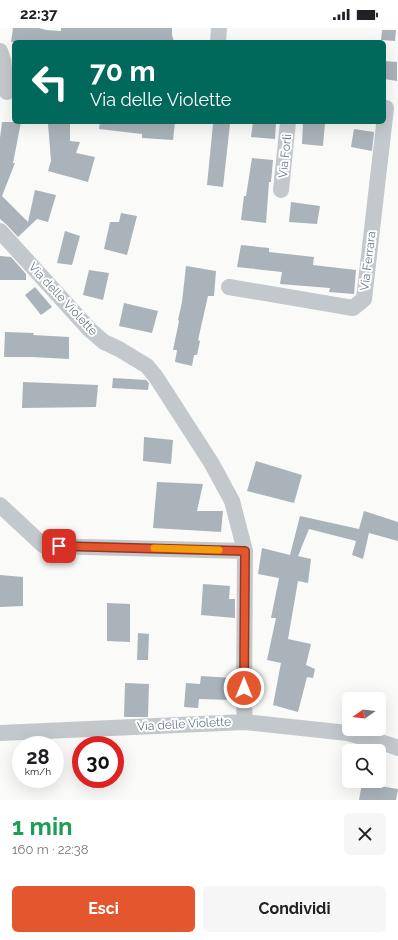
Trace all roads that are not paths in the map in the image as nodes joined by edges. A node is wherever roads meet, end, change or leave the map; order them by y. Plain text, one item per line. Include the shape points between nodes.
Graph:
1 (219, 28) edge
2 (218, 40) edge
3 (0, 51) edge
4 (7, 92) edge
5 (389, 108) edge
6 (288, 124) edge
7 (281, 190) dead end
8 (4, 235) edge
9 (229, 287) dead end
10 (0, 506) edge
11 (245, 551) junction
12 (245, 722) junction
13 (0, 733) edge
14 (398, 748) edge

1 - 2 street
3 - 4 street
5 - 9 street, Via Ferrara via 364,299 353,308
6 - 7 street, Via Forlì
8 - 11 street, Via delle Violette via 90,330 104,342 147,366 156,377 212,464 232,501
10 - 11 street via 44,546
11 - 12 street, Via delle Violette
12 - 13 street, Via delle Violette
12 - 14 street via 348,733

